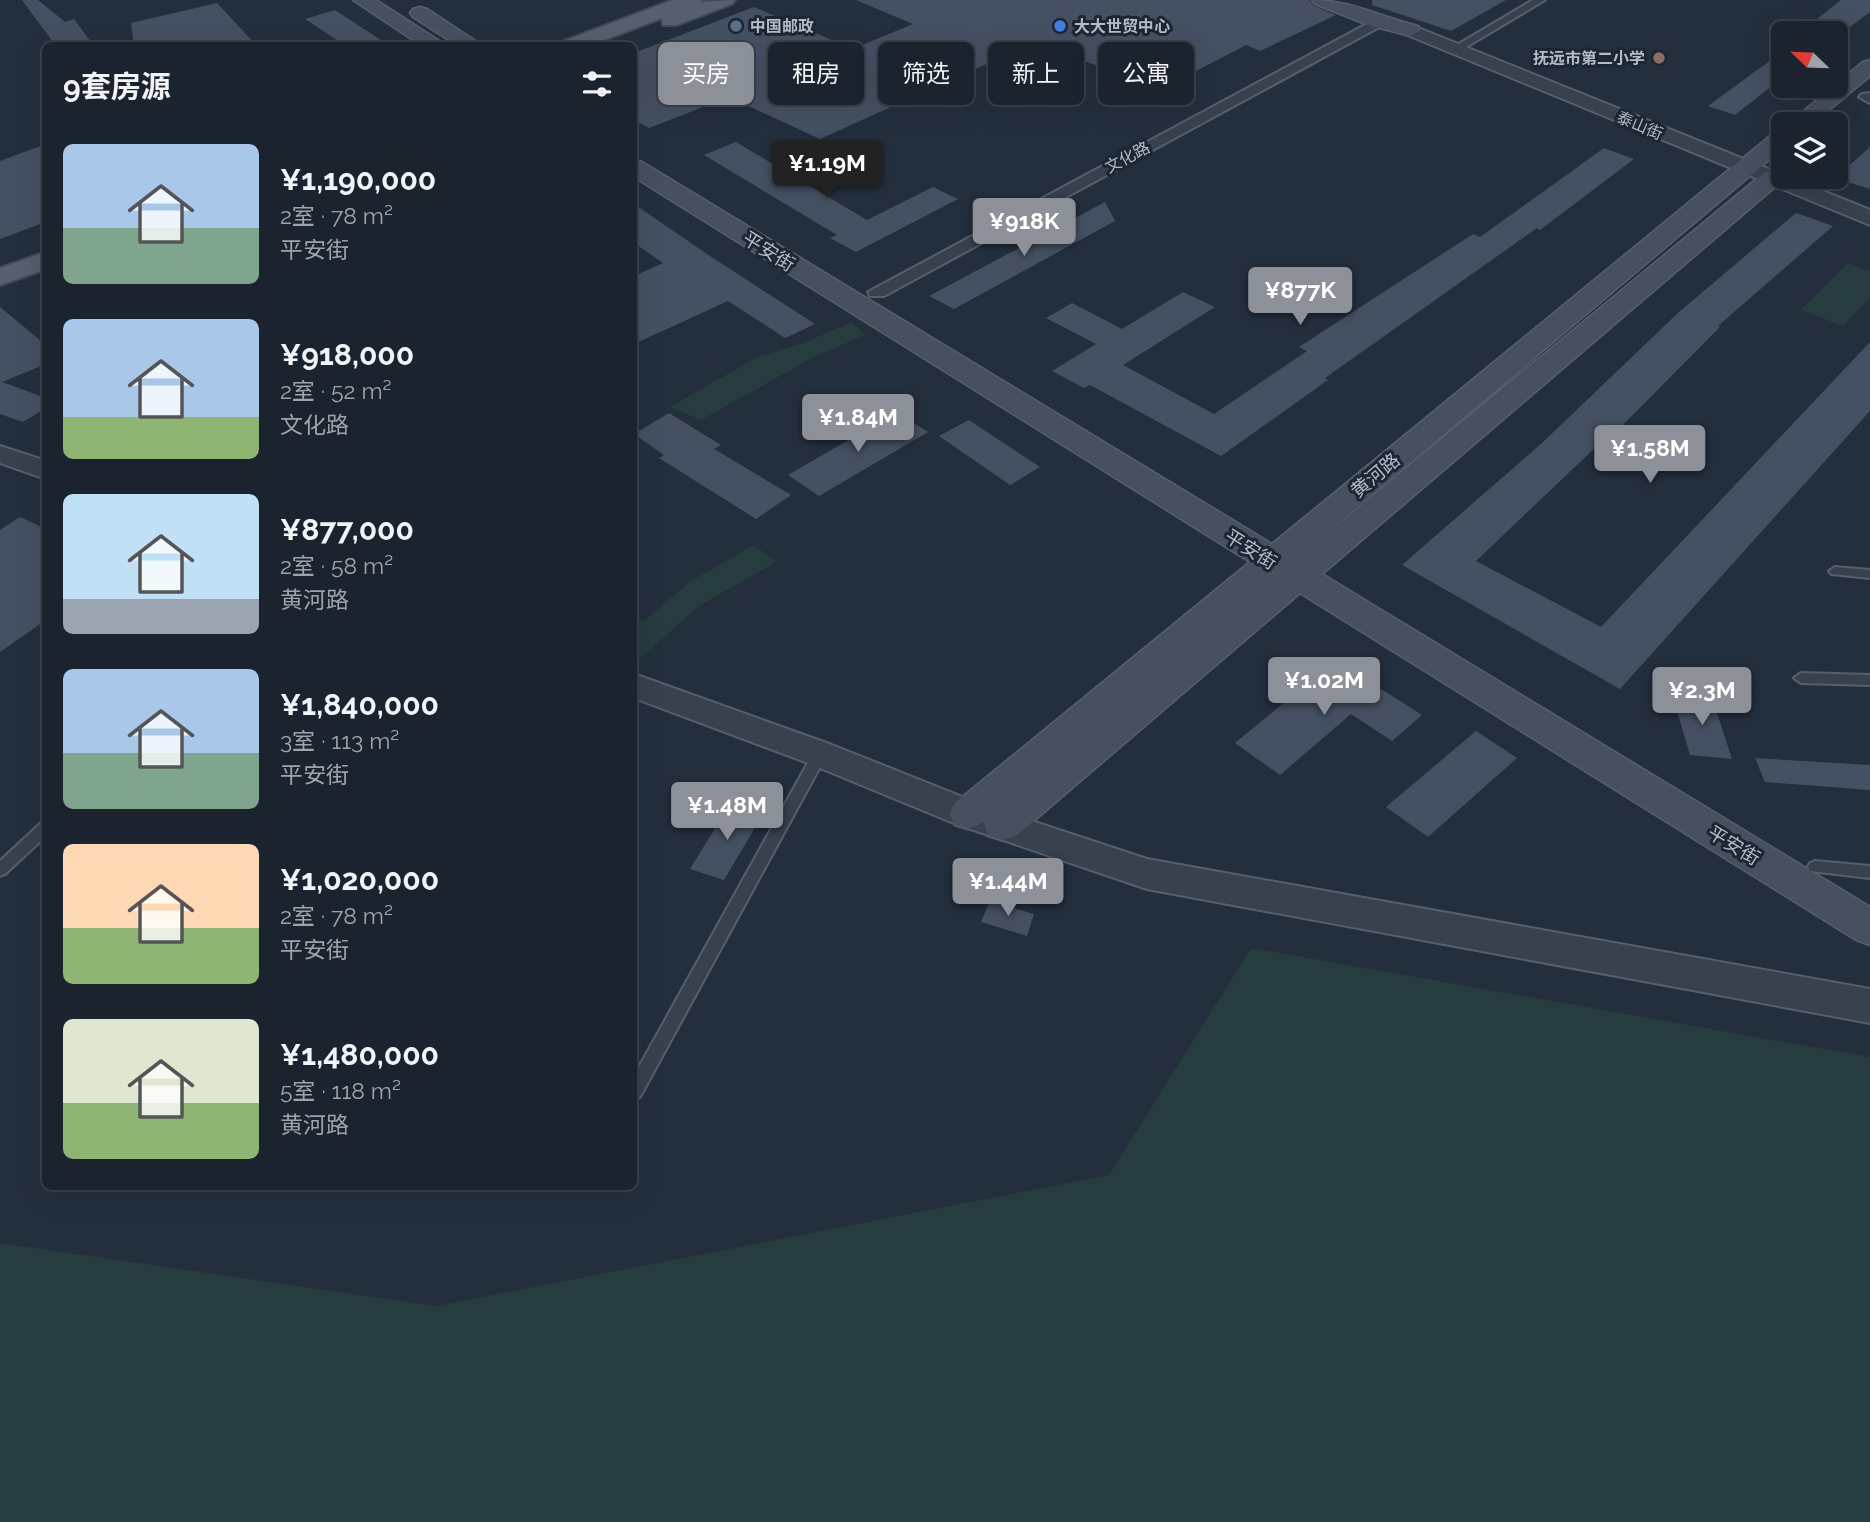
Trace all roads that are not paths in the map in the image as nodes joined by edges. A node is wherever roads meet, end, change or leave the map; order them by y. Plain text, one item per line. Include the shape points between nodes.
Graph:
1 (363, 0) edge
2 (399, 0) edge
3 (692, 0) edge
4 (724, 0) edge
5 (1322, 0) edge
6 (1337, 0) edge
7 (1540, 0) edge
8 (1378, 22) junction
9 (1411, 30) junction
10 (431, 42) edge
11 (467, 42) edge
12 (579, 42) edge
13 (616, 42) edge
14 (1457, 48) junction
15 (1870, 66) edge
16 (1869, 97) edge
17 (1814, 112) edge
18 (1848, 113) edge
19 (637, 146) edge
20 (637, 169) edge
21 (1766, 172) edge
22 (1870, 218) edge
23 (42, 242) edge
24 (0, 258) edge
25 (42, 261) edge
26 (0, 277) edge
27 (877, 292) junction
28 (0, 454) edge
29 (42, 470) edge
30 (1293, 563) junction
31 (1835, 571) dead end
32 (1870, 574) edge
33 (1801, 678) dead end
34 (1870, 680) edge
35 (637, 687) edge
36 (820, 754) junction
37 (968, 814) junction
38 (1002, 825) junction
39 (42, 831) edge
40 (1815, 867) junction
41 (0, 870) edge
42 (1870, 872) edge
43 (1870, 901) edge
44 (1870, 928) edge
45 (1870, 1006) edge
46 (637, 1086) edge

1 - 10 main road
2 - 11 main road
3 - 12 main road
4 - 13 main road
5 - 8 main road, 泰山街
6 - 9 main road, 泰山街
7 - 14 street
8 - 9 main road, 泰山街
8 - 27 street, 文化路
9 - 14 street, 泰山街
14 - 21 street, 泰山街
15 - 17 main road
16 - 18 main road
19 - 27 main road, 平安街
20 - 30 main road, 平安街
21 - 22 street, 泰山街
21 - 30 main road, 黄河路
23 - 24 main road
25 - 26 main road
27 - 30 main road, 平安街
28 - 29 street
30 - 37 main road, 黄河路
30 - 38 main road, 黄河路
30 - 40 main road, 平安街
30 - 44 main road, 平安街
31 - 32 lane
33 - 34 lane
35 - 36 street
36 - 37 street
36 - 46 lane
37 - 38 street
38 - 45 street via 1147,874
39 - 41 lane
40 - 42 lane
40 - 43 main road, 平安街

